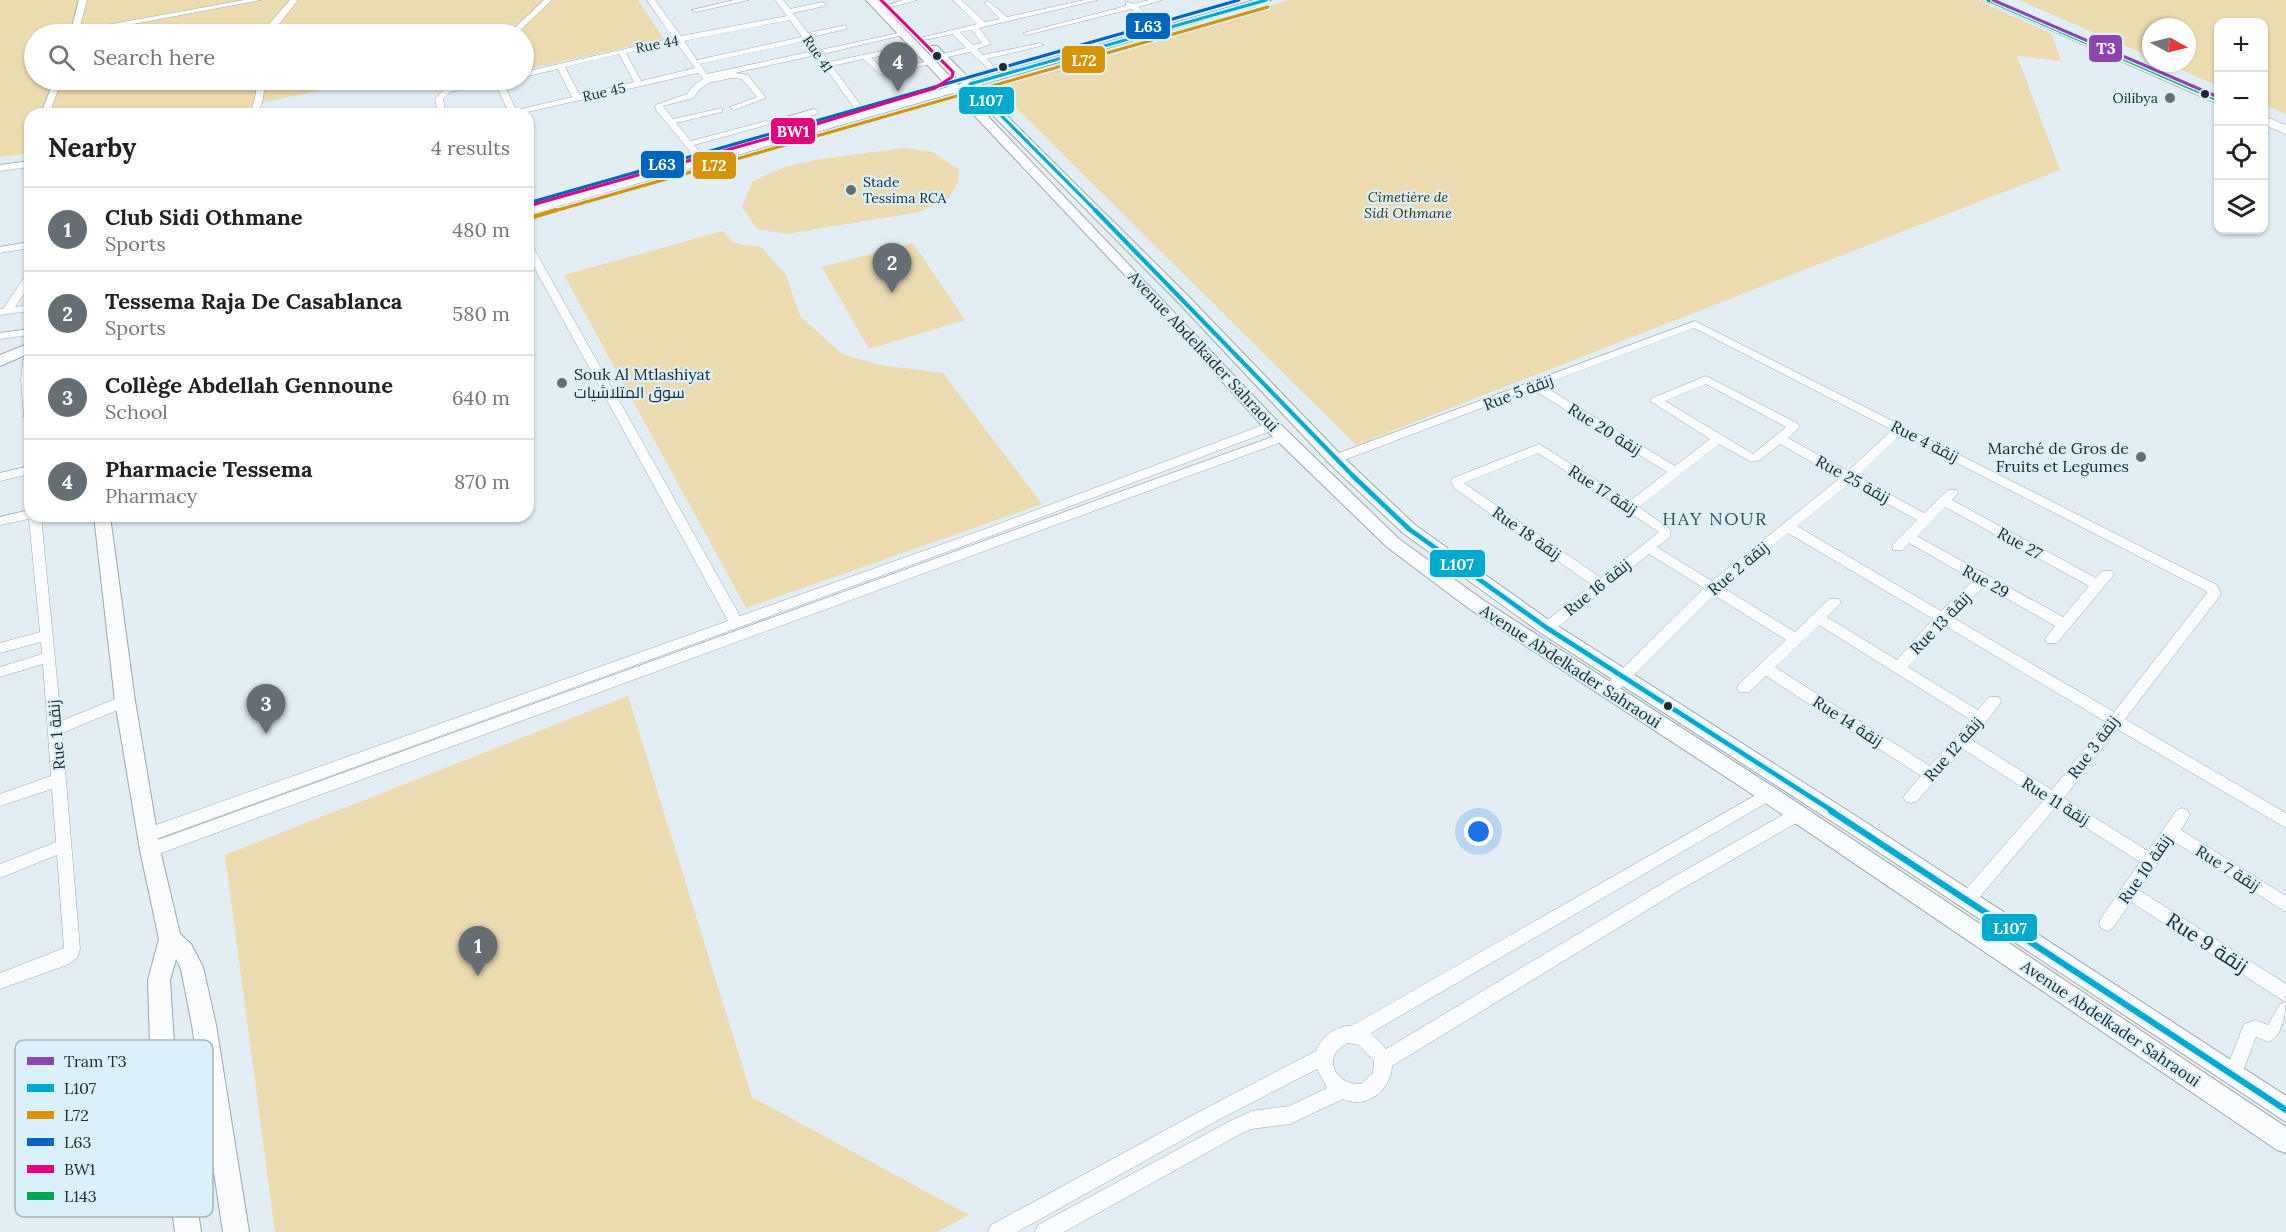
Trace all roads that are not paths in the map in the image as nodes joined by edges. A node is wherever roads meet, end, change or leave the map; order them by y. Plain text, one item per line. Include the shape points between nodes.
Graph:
1 (83, 0) edge
2 (228, 0) edge
3 (257, 0) edge
4 (294, 0) edge
5 (548, 0) edge
6 (651, 0) edge
7 (745, 0) edge
8 (779, 0) edge
9 (872, 0) edge
10 (913, 0) edge
11 (957, 0) edge
12 (1054, 0) edge
13 (1094, 0) edge
14 (1124, 0) edge
15 (1158, 0) edge
16 (1237, 0) edge
17 (1988, 0) edge
18 (2009, 0) edge
19 (1259, 1) edge
20 (890, 2) edge
21 (988, 3) dead end
22 (822, 4) dead end
23 (1063, 7) junction
24 (1132, 7) junction
25 (696, 10) dead end
26 (995, 10) junction
27 (790, 14) junction
28 (973, 15) junction
29 (1008, 19) junction
30 (1073, 22) junction
31 (78, 24) edge
32 (114, 24) edge
33 (121, 24) edge
34 (274, 24) edge
35 (523, 24) edge
36 (1155, 24) junction
37 (978, 26) junction
38 (843, 27) dead end
39 (954, 31) junction
40 (1083, 31) dead end
41 (1027, 33) junction
42 (903, 34) junction
43 (807, 37) junction
44 (924, 38) junction
45 (678, 40) junction
46 (915, 46) junction
47 (1044, 48) junction
48 (972, 49) junction
49 (621, 51) junction
50 (818, 53) junction
51 (864, 56) junction
52 (2142, 56) edge
53 (942, 57) junction
54 (981, 58) junction
55 (931, 63) junction
56 (560, 65) junction
57 (825, 65) junction
58 (697, 67) junction
59 (991, 68) junction
60 (534, 72) edge
61 (2178, 72) edge
62 (959, 82) junction
63 (639, 84) junction
64 (2214, 87) edge
65 (54, 90) edge
66 (260, 90) edge
67 (448, 90) edge
68 (502, 90) edge
69 (2214, 98) edge
70 (578, 99) junction
71 (734, 107) dead end
72 (858, 107) junction
73 (47, 108) edge
74 (256, 108) edge
75 (441, 108) edge
76 (509, 108) edge
77 (534, 108) edge
78 (719, 110) dead end
79 (2268, 110) edge
80 (814, 112) dead end
81 (2286, 118) edge
82 (671, 122) junction
83 (2268, 122) edge
84 (766, 124) dead end
85 (789, 127) junction
86 (2286, 130) edge
87 (743, 135) junction
88 (692, 148) junction
89 (24, 160) edge
90 (0, 161) edge
91 (24, 161) edge
92 (0, 168) edge
93 (534, 199) edge
94 (534, 209) edge
95 (24, 247) edge
96 (0, 250) edge
97 (534, 258) edge
98 (24, 285) edge
99 (1183, 299) junction
100 (1162, 306) junction
101 (24, 309) edge
102 (3, 312) edge
103 (1700, 325) joint
104 (24, 333) edge
105 (0, 336) edge
106 (1228, 348) junction
107 (1207, 355) junction
108 (24, 356) edge
109 (24, 358) edge
110 (0, 361) edge
111 (0, 372) edge
112 (1535, 386) junction
113 (1900, 429) junction
114 (1277, 431) junction
115 (1719, 439) junction
116 (1780, 439) junction
117 (1539, 448) joint
118 (1335, 459) junction
119 (24, 471) edge
120 (1676, 472) junction
121 (0, 477) edge
122 (1849, 477) junction
123 (1630, 508) junction
124 (24, 515) edge
125 (1925, 519) junction
126 (0, 521) edge
127 (35, 522) edge
128 (103, 522) edge
129 (1788, 527) junction
130 (1665, 531) joint
131 (1647, 547) junction
132 (2107, 574) dead end
133 (1984, 579) junction
134 (1600, 584) junction
135 (2097, 585) junction
136 (1712, 588) junction
137 (2214, 590) joint
138 (820, 599) junction
139 (1834, 603) dead end
140 (1818, 618) junction
141 (1942, 618) junction
142 (736, 622) junction
143 (2064, 624) junction
144 (1547, 628) junction
145 (47, 635) junction
146 (1794, 638) junction
147 (2052, 639) dead end
148 (0, 648) edge
149 (49, 657) junction
150 (1765, 668) junction
151 (1898, 668) junction
152 (0, 672) edge
153 (1623, 677) junction
154 (1744, 688) dead end
155 (1609, 691) junction
156 (125, 701) junction
157 (1994, 701) dead end
158 (1980, 719) junction
159 (2114, 720) junction
160 (56, 729) junction
161 (1962, 741) junction
162 (1931, 774) junction
163 (59, 780) junction
164 (1768, 794) junction
165 (1911, 797) dead end
166 (2054, 799) junction
167 (0, 800) edge
168 (1798, 813) junction
169 (2182, 814) dead end
170 (2286, 821) edge
171 (2171, 832) junction
172 (149, 843) junction
173 (64, 845) junction
174 (2151, 861) junction
175 (0, 871) edge
176 (2128, 892) junction
177 (1967, 900) junction
178 (2286, 905) edge
179 (2107, 923) dead end
180 (170, 939) junction
181 (0, 981) edge
182 (2286, 994) edge
183 (2286, 1010) edge
184 (1354, 1034) junction
185 (162, 1040) edge
186 (206, 1040) edge
187 (1324, 1056) junction
188 (1383, 1061) junction
189 (2233, 1075) junction
190 (213, 1083) edge
191 (1343, 1090) junction
192 (2286, 1110) edge
193 (2284, 1141) edge
194 (186, 1217) edge
195 (188, 1232) edge
196 (236, 1232) edge
197 (998, 1232) edge
198 (1045, 1232) edge

1 - 31 street
2 - 32 street
3 - 33 street
4 - 34 street
5 - 35 street
6 - 45 street
7 - 25 street
8 - 27 street, Rue 41
9 - 42 main road
10 - 20 street
11 - 28 street
12 - 23 street
13 - 23 street
14 - 24 street
15 - 24 street
16 - 36 main road
17 - 69 main road
18 - 52 main road
19 - 62 main road
20 - 44 main road
21 - 26 street
22 - 27 street, Rue 44
23 - 29 street
24 - 30 street
24 - 36 street
26 - 28 street
26 - 29 street
27 - 43 street, Rue 41
27 - 45 street, Rue 44
28 - 37 street
29 - 37 street
29 - 41 street
30 - 40 street
30 - 41 street
36 - 47 main road
37 - 39 street
37 - 48 street via 987,42
38 - 43 street, Rue 45
39 - 44 street
39 - 48 street
41 - 47 street
42 - 46 main road
42 - 50 street
43 - 50 street, Rue 41
43 - 58 street, Rue 45
44 - 53 main road
45 - 49 street, Rue 44
45 - 58 street
46 - 51 street
46 - 55 main road
47 - 54 street
47 - 59 main road
48 - 53 street
48 - 54 street
49 - 56 street, Rue 44
49 - 63 street
50 - 57 street, Rue 41
50 - 58 street via 711,77 705,77
51 - 55 street via 881,72
51 - 57 street
53 - 62 main road
54 - 59 street
55 - 62 main road
56 - 60 street, Rue 44
56 - 70 street
57 - 72 street, Rue 41
58 - 63 street, Rue 45
59 - 62 main road
61 - 64 main road
62 - 72 main road
62 - 94 main road
62 - 99 main road, Avenue Abdelkader Sahraoui
62 - 100 main road, Avenue Abdelkader Sahraoui
63 - 70 street, Rue 45
65 - 73 street
66 - 74 street
67 - 75 street via 440,98
68 - 76 street
70 - 77 street, Rue 45
71 - 82 street via 762,97 745,77 720,77 702,84 690,96 659,105
72 - 85 main road
78 - 82 street
79 - 81 main road
80 - 85 street via 786,120
82 - 88 street
83 - 86 main road
84 - 87 street
85 - 87 main road
87 - 88 main road
88 - 93 main road
89 - 90 street
91 - 92 street
95 - 96 street
97 - 142 street
98 - 102 street
99 - 100 main road
99 - 106 main road, Avenue Abdelkader Sahraoui
100 - 107 main road, Avenue Abdelkader Sahraoui
101 - 102 street
103 - 112 street, Rue 5 زنقة via 1687,326
103 - 113 street, Rue 4 زنقة
104 - 105 street
106 - 107 main road
106 - 118 main road, Avenue Abdelkader Sahraoui
107 - 114 main road, Avenue Abdelkader Sahraoui
108 - 110 main road
109 - 111 main road
112 - 118 street, Rue 5 زنقة
112 - 120 street, Rue 20 زنقة
113 - 122 street, Rue 2 زنقة
113 - 137 street, Rue 4 زنقة
114 - 138 street
114 - 155 main road, Avenue Abdelkader Sahraoui via 1393,543 1477,605
115 - 116 street via 1752,459
115 - 116 street via 1656,400 1706,380 1794,427
115 - 120 street
116 - 122 street, Rue 25 زنقة
117 - 123 street, Rue 17 زنقة
117 - 134 street, Rue 18 زنقة via 1456,482
118 - 144 main road, Avenue Abdelkader Sahraoui via 1409,529
119 - 121 street
120 - 123 street
122 - 125 street, Rue 25 زنقة
122 - 129 street, Rue 2 زنقة
123 - 130 street, Rue 17 زنقة
124 - 126 street
125 - 133 street, Rue 29 via 1903,542
125 - 135 street, Rue 27 via 1948,497
127 - 145 street, Rue 1 زنقة
128 - 156 main road
129 - 136 street, Rue 2 زنقة
129 - 141 street
130 - 131 street, Rue 16 زنقة
131 - 134 street, Rue 16 زنقة
131 - 136 street, Rue 16 زنقة
132 - 135 street
133 - 141 street, Rue 13 زنقة
133 - 143 street, Rue 29
134 - 144 street, Rue 16 زنقة
135 - 143 street
136 - 146 street, Rue 16 زنقة
136 - 153 street, Rue 2 زنقة
137 - 159 street, Rue 3 زنقة
138 - 142 street
138 - 172 street
139 - 140 street
140 - 146 street
140 - 151 street, Rue 13 زنقة
141 - 151 street, Rue 13 زنقة
141 - 159 street
142 - 172 street
143 - 147 street
144 - 153 main road, Avenue Abdelkader Sahraoui
145 - 148 street
145 - 149 street, Rue 1 زنقة
146 - 150 street
149 - 152 street
149 - 160 street, Rue 1 زنقة
150 - 154 street
150 - 162 street, Rue 14 زنقة
151 - 158 street, Rue 13 زنقة
153 - 155 street, Rue 2 زنقة
153 - 177 main road, Avenue Abdelkader Sahraoui
155 - 164 main road, Avenue Abdelkader Sahraoui
156 - 160 street
156 - 172 main road
157 - 158 street, Rue 12 زنقة
158 - 161 street, Rue 12 زنقة
159 - 166 street, Rue 3 زنقة
159 - 170 street
160 - 163 street, Rue 1 زنقة
161 - 162 street, Rue 12 زنقة
161 - 166 street, Rue 11 زنقة
162 - 165 street, Rue 12 زنقة
163 - 167 street
163 - 173 street, Rue 1 زنقة
164 - 168 main road, Avenue Abdelkader Sahraoui
164 - 184 street
166 - 174 street, Rue 11 زنقة
166 - 177 street, Rue 3 زنقة
168 - 188 street
168 - 193 main road, Avenue Abdelkader Sahraoui
169 - 171 street, Rue 10 زنقة
171 - 174 street, Rue 10 زنقة
171 - 178 street, Rue 7 زنقة
172 - 180 main road
173 - 175 street
173 - 181 street, Rue 1 زنقة via 71,953
174 - 176 street, Rue 10 زنقة
176 - 179 street, Rue 10 زنقة
176 - 182 street, Rue 9 زنقة
177 - 189 main road, Avenue Abdelkader Sahraoui
180 - 185 main road via 159,980
180 - 186 main road via 192,967
183 - 189 street via 2273,1032 2250,1030
184 - 187 street via 1333,1040
184 - 188 street via 1372,1043
187 - 191 street via 1328,1076
187 - 197 street
188 - 191 street via 1383,1072 1373,1088 1353,1094
189 - 192 main road, Avenue Abdelkader Sahraoui
190 - 196 main road
191 - 198 street via 1290,1115 1238,1126
194 - 195 main road

